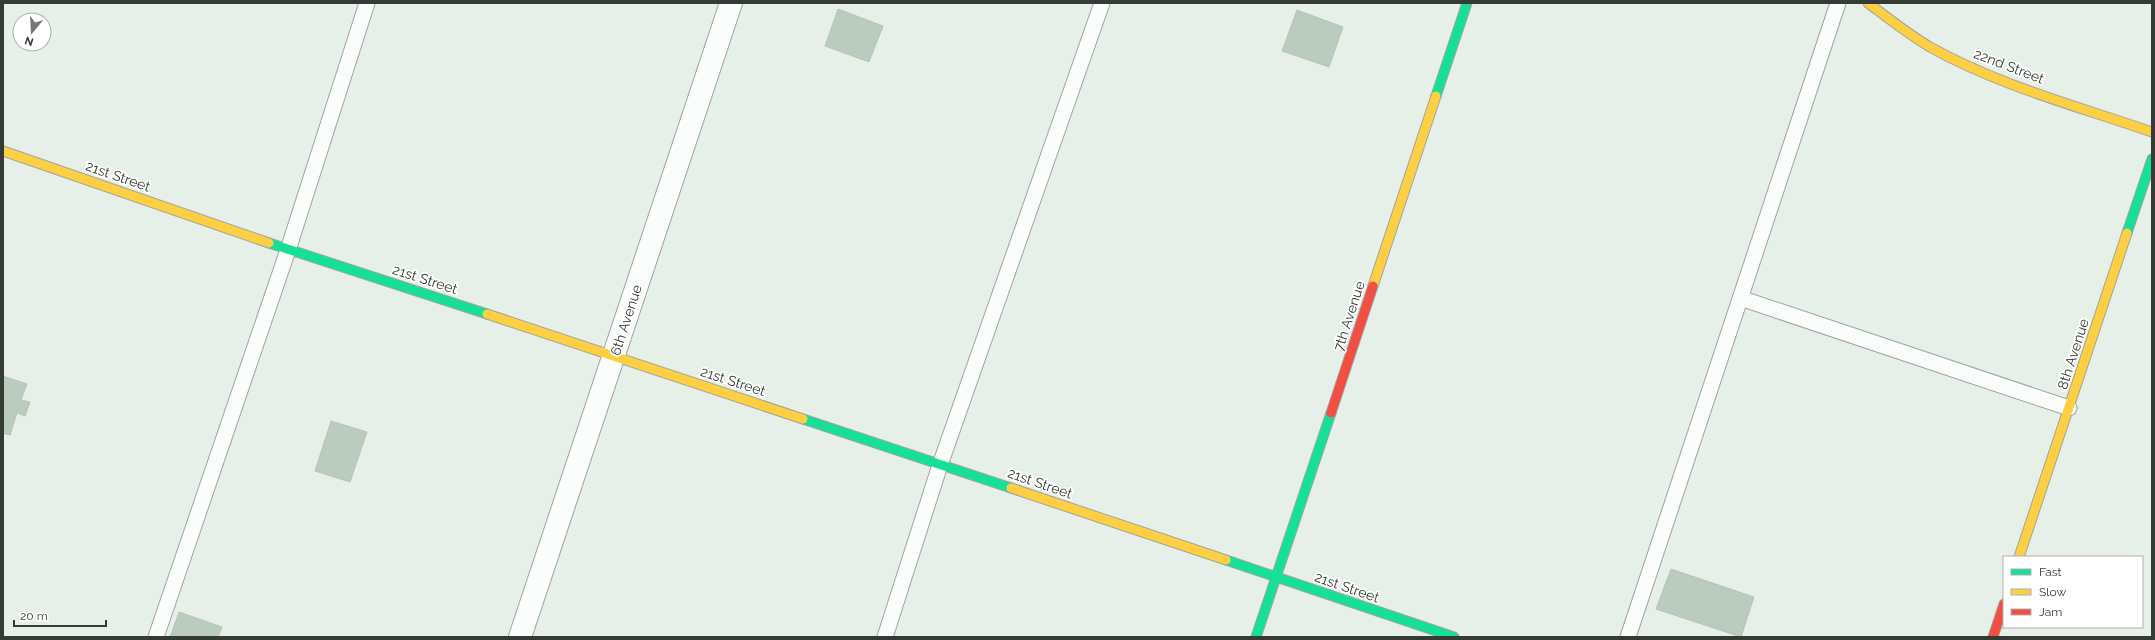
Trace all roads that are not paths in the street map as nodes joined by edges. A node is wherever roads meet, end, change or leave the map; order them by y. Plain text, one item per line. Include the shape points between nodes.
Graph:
1 (367, 3) edge
2 (731, 3) edge
3 (1102, 3) edge
4 (1467, 3) edge
5 (1838, 3) edge
6 (1868, 3) edge
7 (2152, 132) edge
8 (3, 151) edge
9 (2152, 160) edge
10 (288, 250) junction
11 (1740, 298) junction
12 (614, 355) junction
13 (2070, 408) junction
14 (940, 465) junction
15 (2020, 556) edge
16 (1276, 578) junction
17 (2003, 607) edge
18 (156, 637) edge
19 (520, 637) edge
20 (885, 637) edge
21 (1256, 637) edge
22 (1454, 637) edge
23 (1628, 637) edge
24 (1993, 637) edge

1 - 10 lane
2 - 12 street, 6th Avenue
3 - 14 lane
4 - 16 street, 7th Avenue
5 - 11 lane
6 - 7 street, 22nd Street via 1938,51 1992,76
8 - 10 street, 21st Street
9 - 13 street, 8th Avenue
10 - 12 street, 21st Street
10 - 18 lane
11 - 13 lane
11 - 23 lane
12 - 14 street, 21st Street
12 - 19 street, 6th Avenue
13 - 15 street, 8th Avenue
14 - 16 street, 21st Street
14 - 20 lane
16 - 21 street, 7th Avenue
16 - 22 street, 21st Street
17 - 24 street

